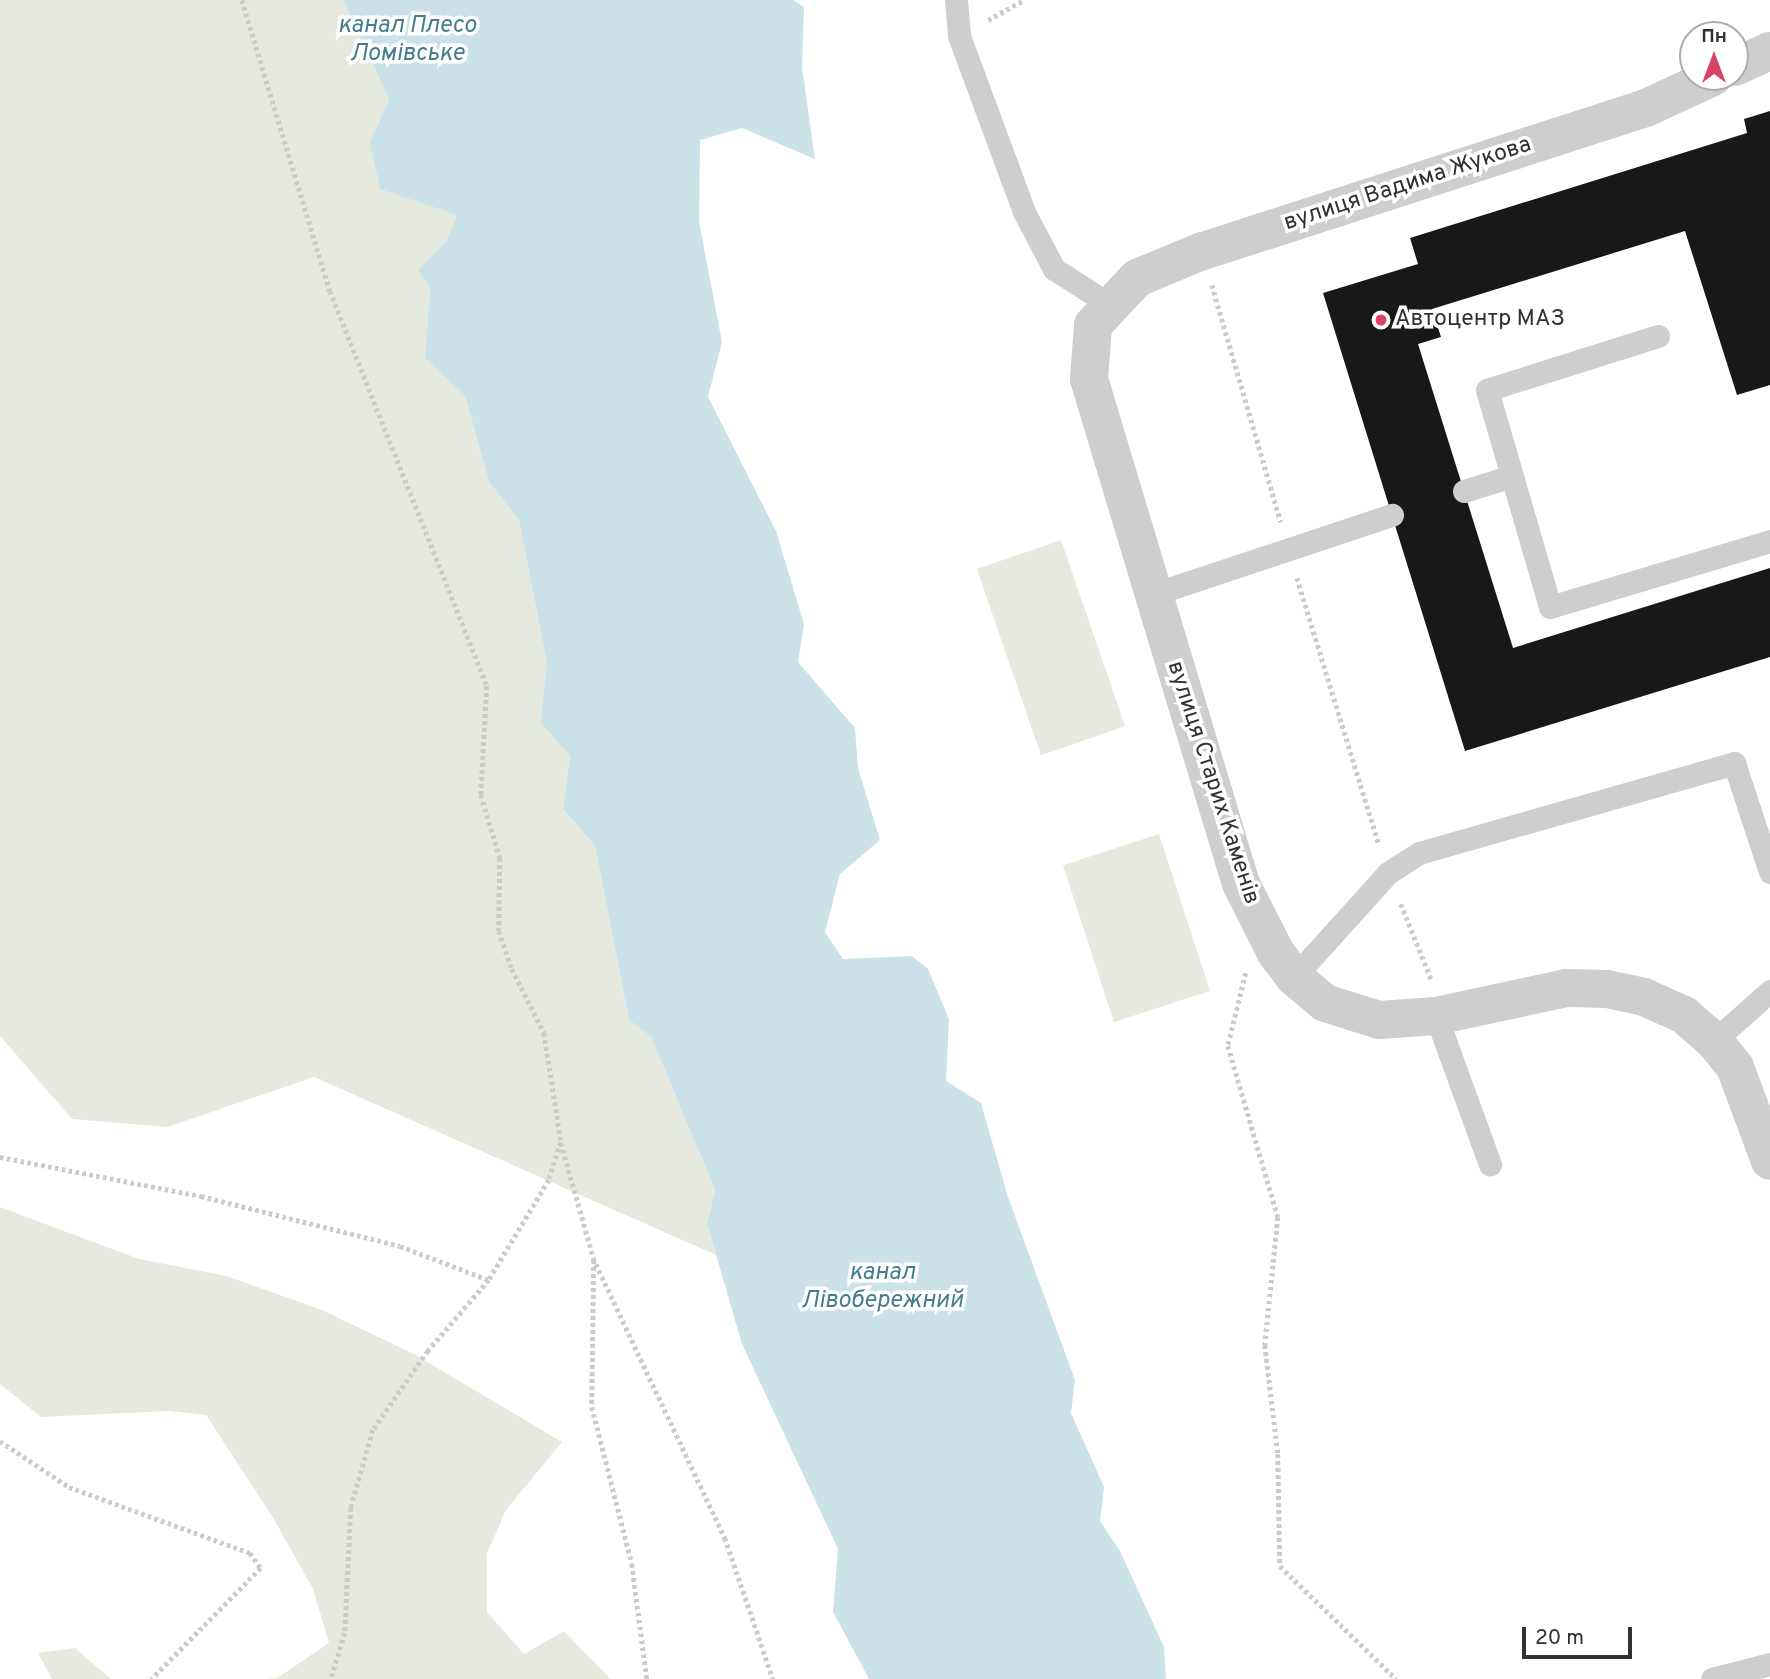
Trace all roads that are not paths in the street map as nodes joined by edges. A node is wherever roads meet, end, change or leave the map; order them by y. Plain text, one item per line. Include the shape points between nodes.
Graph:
1 (956, 0) edge
2 (1770, 51) edge
3 (1749, 61) edge
4 (1683, 91) edge
5 (1109, 304) junction
6 (1658, 337) dead end
7 (1512, 476) junction
8 (1464, 491) dead end
9 (1392, 515) dead end
10 (1770, 541) edge
11 (1151, 595) junction
12 (1770, 872) edge
13 (1294, 976) junction
14 (1770, 991) edge
15 (1441, 1015) junction
16 (1714, 1041) junction
17 (1770, 1161) edge
18 (1490, 1164) dead end
19 (1770, 1664) edge
20 (1712, 1679) edge

1 - 5 lane via 959,36 1024,212 1054,269
2 - 3 street
4 - 5 street, вулиця Вадима Жукова via 1646,108 1202,251 1137,278
5 - 11 street, вулиця Старих Каменів via 1093,326 1089,379
6 - 7 lane via 1487,390
7 - 8 lane
7 - 10 lane via 1550,607
9 - 11 lane
11 - 13 street, вулиця Старих Каменів via 1241,884 1258,922
12 - 13 lane via 1734,763 1419,853 1388,873
13 - 15 street, вулиця Старих Каменів via 1325,1003 1347,1013 1379,1020
14 - 16 lane
15 - 16 street, вулиця Старих Каменів via 1525,994 1607,989 1644,997 1684,1015
15 - 18 lane
16 - 17 street, вулиця Старих Каменів via 1752,1101
19 - 20 lane

